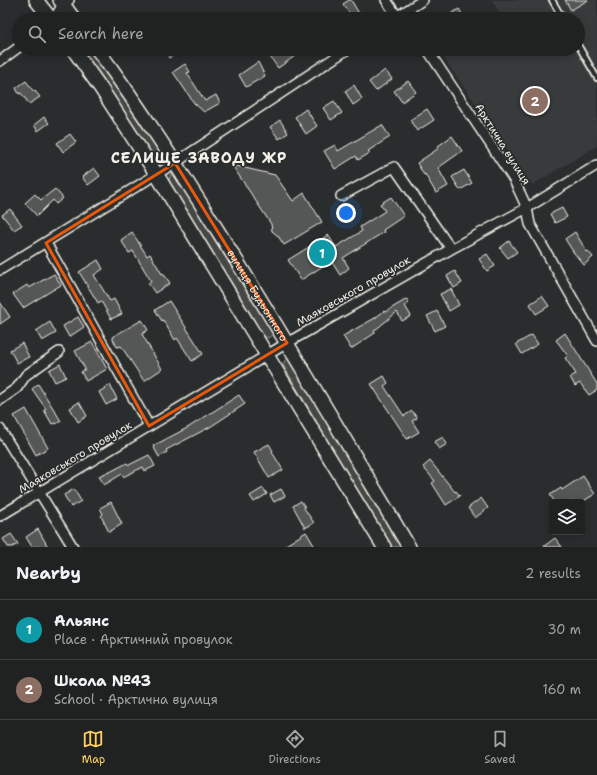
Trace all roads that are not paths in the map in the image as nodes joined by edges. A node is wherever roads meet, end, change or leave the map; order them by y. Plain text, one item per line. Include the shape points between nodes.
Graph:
1 (36, 0) edge
2 (386, 0) edge
3 (424, 0) edge
4 (552, 0) edge
5 (64, 1) edge
6 (46, 12) edge
7 (57, 12) edge
8 (70, 12) edge
9 (392, 12) edge
10 (404, 12) edge
11 (559, 12) edge
12 (12, 52) edge
13 (78, 56) edge
14 (101, 56) edge
15 (337, 56) edge
16 (432, 56) edge
17 (584, 56) edge
18 (0, 61) edge
19 (597, 78) edge
20 (176, 163) junction
21 (597, 165) edge
22 (157, 175) junction
23 (341, 196) dead end
24 (527, 208) junction
25 (46, 243) junction
26 (451, 249) junction
27 (0, 270) edge
28 (597, 341) edge
29 (287, 343) junction
30 (59, 352) dead end
31 (268, 354) junction
32 (0, 400) edge
33 (149, 426) junction
34 (0, 429) edge
35 (40, 492) junction
36 (0, 516) edge
37 (73, 547) edge
38 (384, 547) edge
39 (409, 547) edge

1 - 6 main road
2 - 9 street
3 - 10 street
4 - 11 lane
5 - 7 street
5 - 8 main road
12 - 18 street
13 - 22 main road, вулиця Будьонного
14 - 20 main road, вулиця Будьонного
15 - 20 street
16 - 24 street, Арктична вулиця via 514,180
17 - 19 lane
20 - 22 street
20 - 29 main road, вулиця Будьонного
21 - 24 street, Маяковського провулок
22 - 25 street
22 - 31 main road, вулиця Будьонного
23 - 26 street via 394,167
24 - 26 street, Маяковського провулок
24 - 28 street, Арктична вулиця via 530,224
25 - 27 street
25 - 33 street
26 - 29 street, Маяковського провулок
29 - 31 street, Маяковського провулок
29 - 39 main road, вулиця Будьонного
30 - 32 street via 26,375 17,388
31 - 33 street, Маяковського провулок
31 - 38 main road, вулиця Будьонного
33 - 35 street, Маяковського провулок
34 - 35 street
35 - 36 street, Маяковського провулок
35 - 37 street

